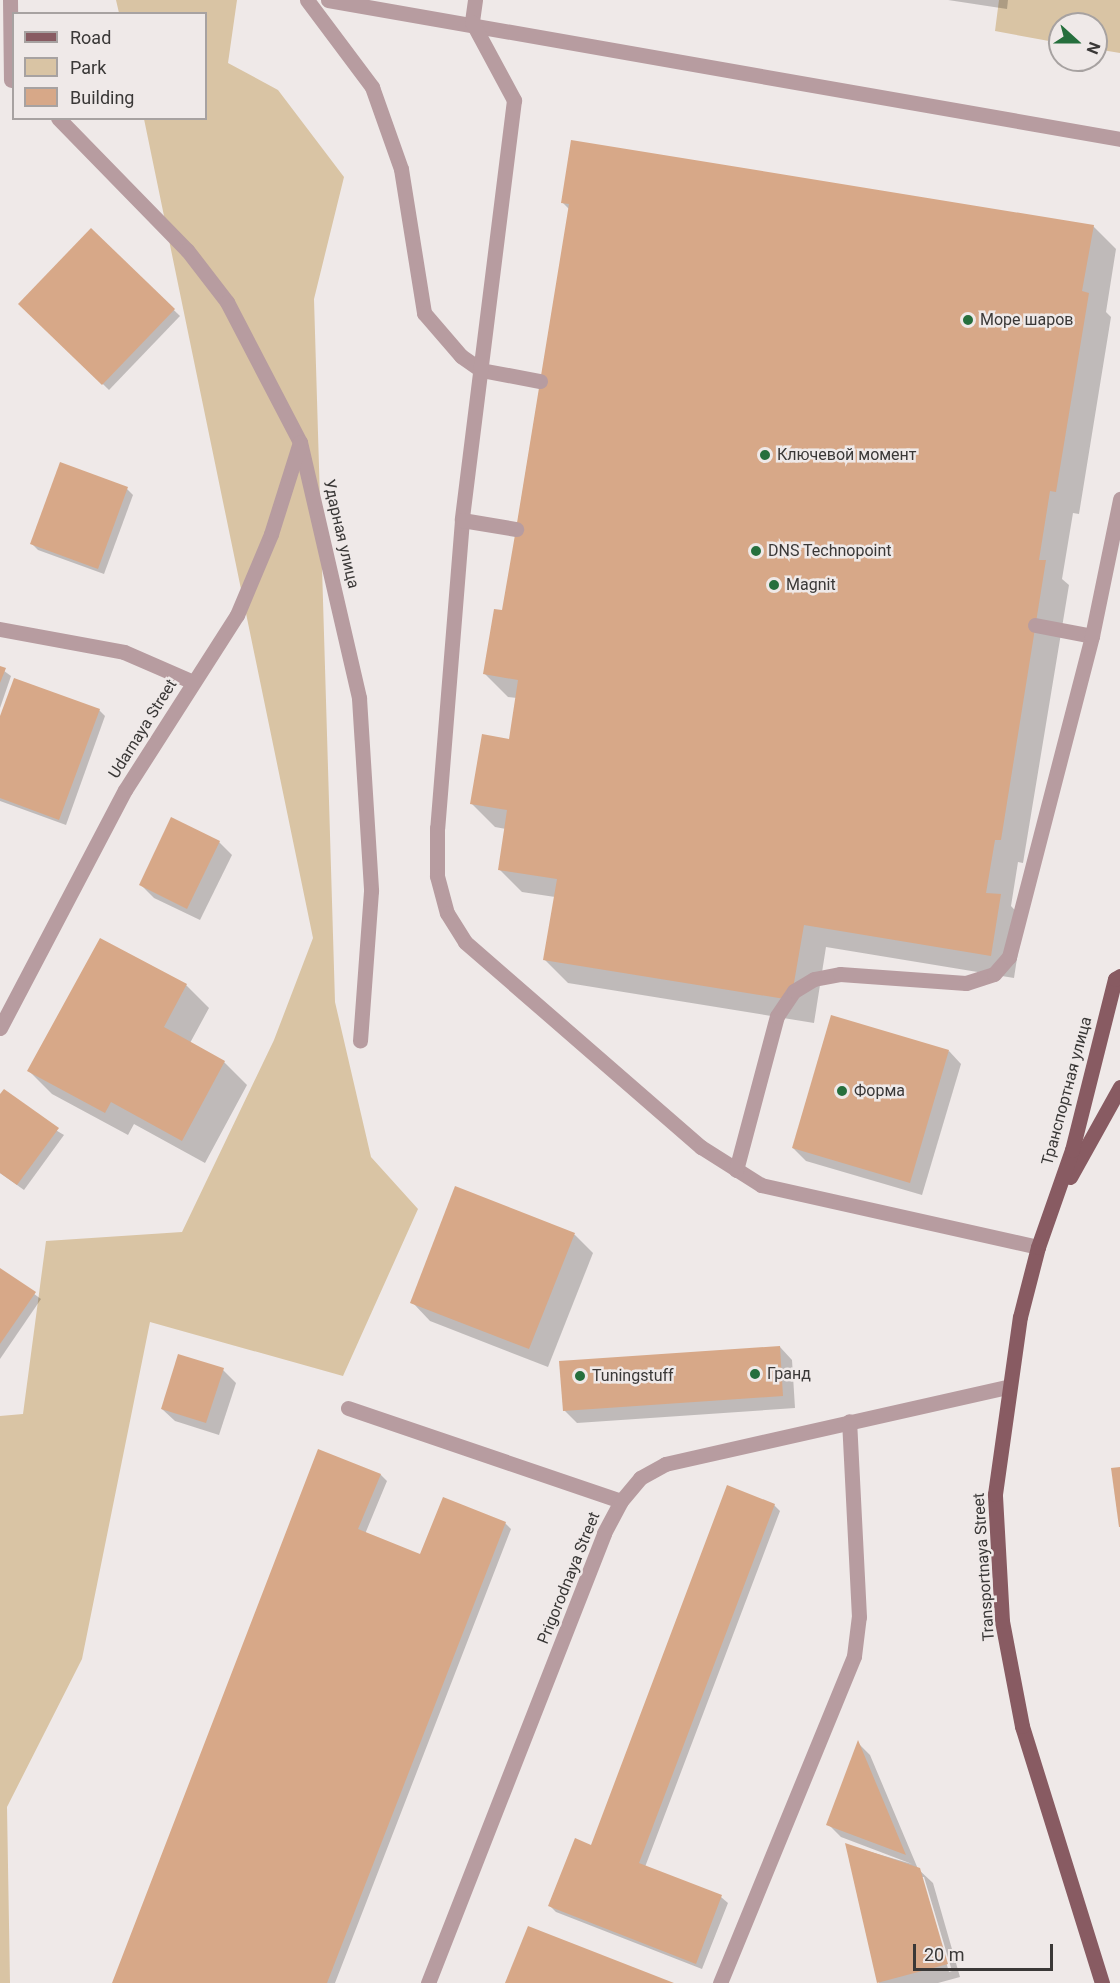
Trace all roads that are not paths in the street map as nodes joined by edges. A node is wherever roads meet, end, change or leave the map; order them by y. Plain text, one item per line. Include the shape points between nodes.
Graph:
1 (10, 0) edge
2 (307, 0) edge
3 (328, 0) edge
4 (475, 0) edge
5 (472, 22) junction
6 (8, 80) edge
7 (60, 120) edge
8 (1120, 139) edge
9 (481, 370) junction
10 (540, 381) dead end
11 (300, 442) junction
12 (1120, 499) edge
13 (462, 520) junction
14 (516, 529) dead end
15 (1114, 569) edge
16 (1035, 625) dead end
17 (0, 629) edge
18 (1092, 636) junction
19 (193, 682) junction
20 (1120, 961) edge
21 (1117, 978) edge
22 (0, 1028) edge
23 (360, 1041) dead end
24 (1120, 1087) edge
25 (736, 1170) junction
26 (1049, 1217) junction
27 (1038, 1246) junction
28 (1008, 1387) junction
29 (348, 1408) dead end
30 (849, 1421) junction
31 (621, 1501) junction
32 (428, 1983) edge
33 (720, 1983) edge
34 (1102, 1983) edge

1 - 6 street
2 - 9 street via 372,87 401,169 424,313 461,356
3 - 5 street
4 - 5 street
5 - 8 street
5 - 9 street via 514,99
7 - 11 street, Ударная улица via 187,250 227,302
9 - 10 street
9 - 13 street
11 - 19 street, Udarnaya Street via 271,534 237,615
11 - 23 street, Ударная улица via 359,698 371,891
12 - 15 street
13 - 14 street
13 - 25 street via 437,828 437,876 447,913 465,942 701,1147
15 - 18 street
16 - 18 street
17 - 19 street via 124,652
18 - 25 street via 1009,957 994,974 966,983 840,974 814,979 794,991 777,1016
19 - 22 street, Udarnaya Street via 125,790
20 - 21 main road
21 - 26 main road, Транспортная улица via 1094,1040 1072,1150
24 - 26 main road, Transportnaya Street
25 - 27 street via 761,1185
26 - 27 main road, Transportnaya Street
27 - 28 main road, Transportnaya Street
28 - 30 street, Prigorodnaya Street
28 - 34 main road, Transportnaya Street via 995,1494 1002,1621 1022,1726
29 - 31 street
30 - 31 street, Prigorodnaya Street via 665,1464 640,1478
30 - 33 street via 859,1617 854,1656
31 - 32 street, Prigorodnaya Street via 604,1533

